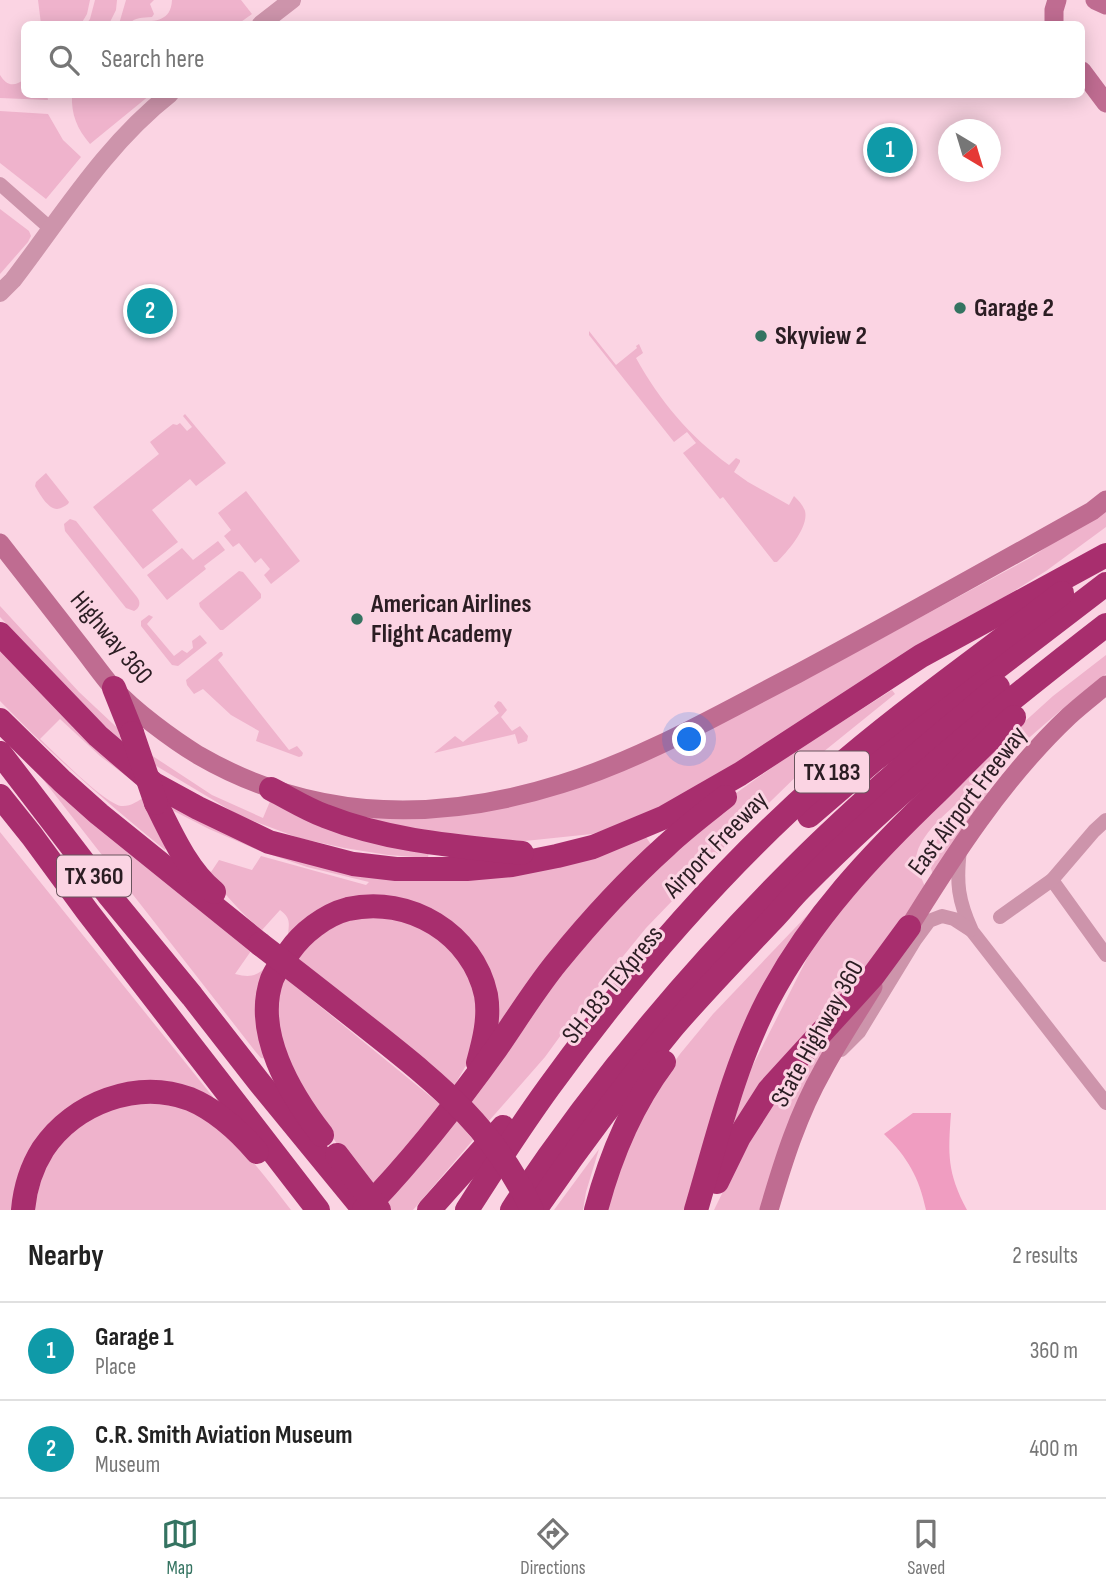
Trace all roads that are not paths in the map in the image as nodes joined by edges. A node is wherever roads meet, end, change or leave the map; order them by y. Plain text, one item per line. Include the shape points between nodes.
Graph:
1 (292, 0) edge
2 (1058, 0) edge
3 (1095, 0) edge
4 (1103, 0) edge
5 (1106, 5) edge
6 (265, 21) edge
7 (1054, 21) edge
8 (1085, 75) edge
9 (165, 98) edge
10 (1106, 103) edge
11 (0, 184) edge
12 (51, 229) junction
13 (0, 293) edge
14 (1106, 500) edge
15 (0, 543) edge
16 (1106, 557) edge
17 (1106, 584) edge
18 (1106, 602) edge
19 (1106, 625) edge
20 (0, 634) edge
21 (1106, 640) edge
22 (1106, 685) edge
23 (114, 688) junction
24 (0, 720) edge
25 (801, 735) junction
26 (0, 753) edge
27 (271, 789) junction
28 (0, 796) edge
29 (1106, 820) edge
30 (961, 848) junction
31 (557, 856) junction
32 (1052, 880) junction
33 (781, 910) junction
34 (1000, 917) dead end
35 (235, 923) junction
36 (909, 927) junction
37 (972, 931) junction
38 (1106, 955) edge
39 (596, 1025) junction
40 (822, 1071) junction
41 (468, 1087) junction
42 (1106, 1103) edge
43 (332, 1160) junction
44 (298, 1196) edge
45 (23, 1210) edge
46 (318, 1210) edge
47 (364, 1210) edge
48 (379, 1210) edge
49 (429, 1210) edge
50 (467, 1210) edge
51 (486, 1210) edge
52 (512, 1210) edge
53 (533, 1210) edge
54 (596, 1210) edge
55 (696, 1210) edge
56 (706, 1210) edge
57 (769, 1210) edge

1 - 6 street
2 - 7 main road
3 - 5 main road
4 - 5 street
8 - 10 main road
9 - 12 street via 131,129
11 - 12 street
12 - 13 street
14 - 27 main road via 1016,554 720,714 561,784 418,811 327,803
15 - 23 main road, Highway 360
16 - 25 highway via 921,656
16 - 39 highway, Airport Freeway / TX 183 via 822,781 722,880
17 - 51 highway, SH 183 TEXpress via 874,760 787,836 711,914 601,1045
18 - 52 highway, SH 183 TEXpress via 925,748 789,873 718,946 631,1048
19 - 33 highway, TX 183 via 923,774
20 - 31 highway via 98,736 154,784 269,842 354,864 396,869 467,869
21 - 55 highway via 1012,719 903,823 813,928 768,1000 746,1048
22 - 30 main road, East Airport Freeway via 1069,716 1018,771
23 - 27 main road, Highway 360 via 198,755
23 - 35 highway, bridge via 156,803 194,870 223,900
24 - 35 highway via 99,814
25 - 31 highway via 665,817
25 - 41 highway via 625,885 556,963
26 - 43 highway, TX 360 via 108,894
27 - 31 highway via 322,815 395,837
28 - 44 highway, TX 360
29 - 32 street
30 - 36 main road, East Airport Freeway
30 - 37 street via 960,898
32 - 34 street
32 - 38 street
33 - 53 highway, TX 183 via 673,1028
33 - 54 highway via 767,946 686,1033 640,1097 610,1163
35 - 53 highway, bridge via 457,1102 494,1145
36 - 40 main road, State Highway 360
36 - 56 highway via 873,976 756,1108
37 - 40 street via 942,916 929,921 859,1032
37 - 42 street
39 - 49 highway
39 - 50 highway, Airport Freeway / TX 183
40 - 57 main road, State Highway 360 via 786,1151
41 - 43 highway via 485,1040 486,996 480,975 460,944 430,920 389,907 346,909 328,918 310,929 284,958 272,979 268,1017 278,1065
41 - 47 highway via 418,1152
43 - 47 highway, TX 360
43 - 48 highway, bridge
44 - 45 highway via 237,1131 205,1107 173,1095 139,1091 101,1102 61,1128 34,1165
44 - 46 highway, TX 360

